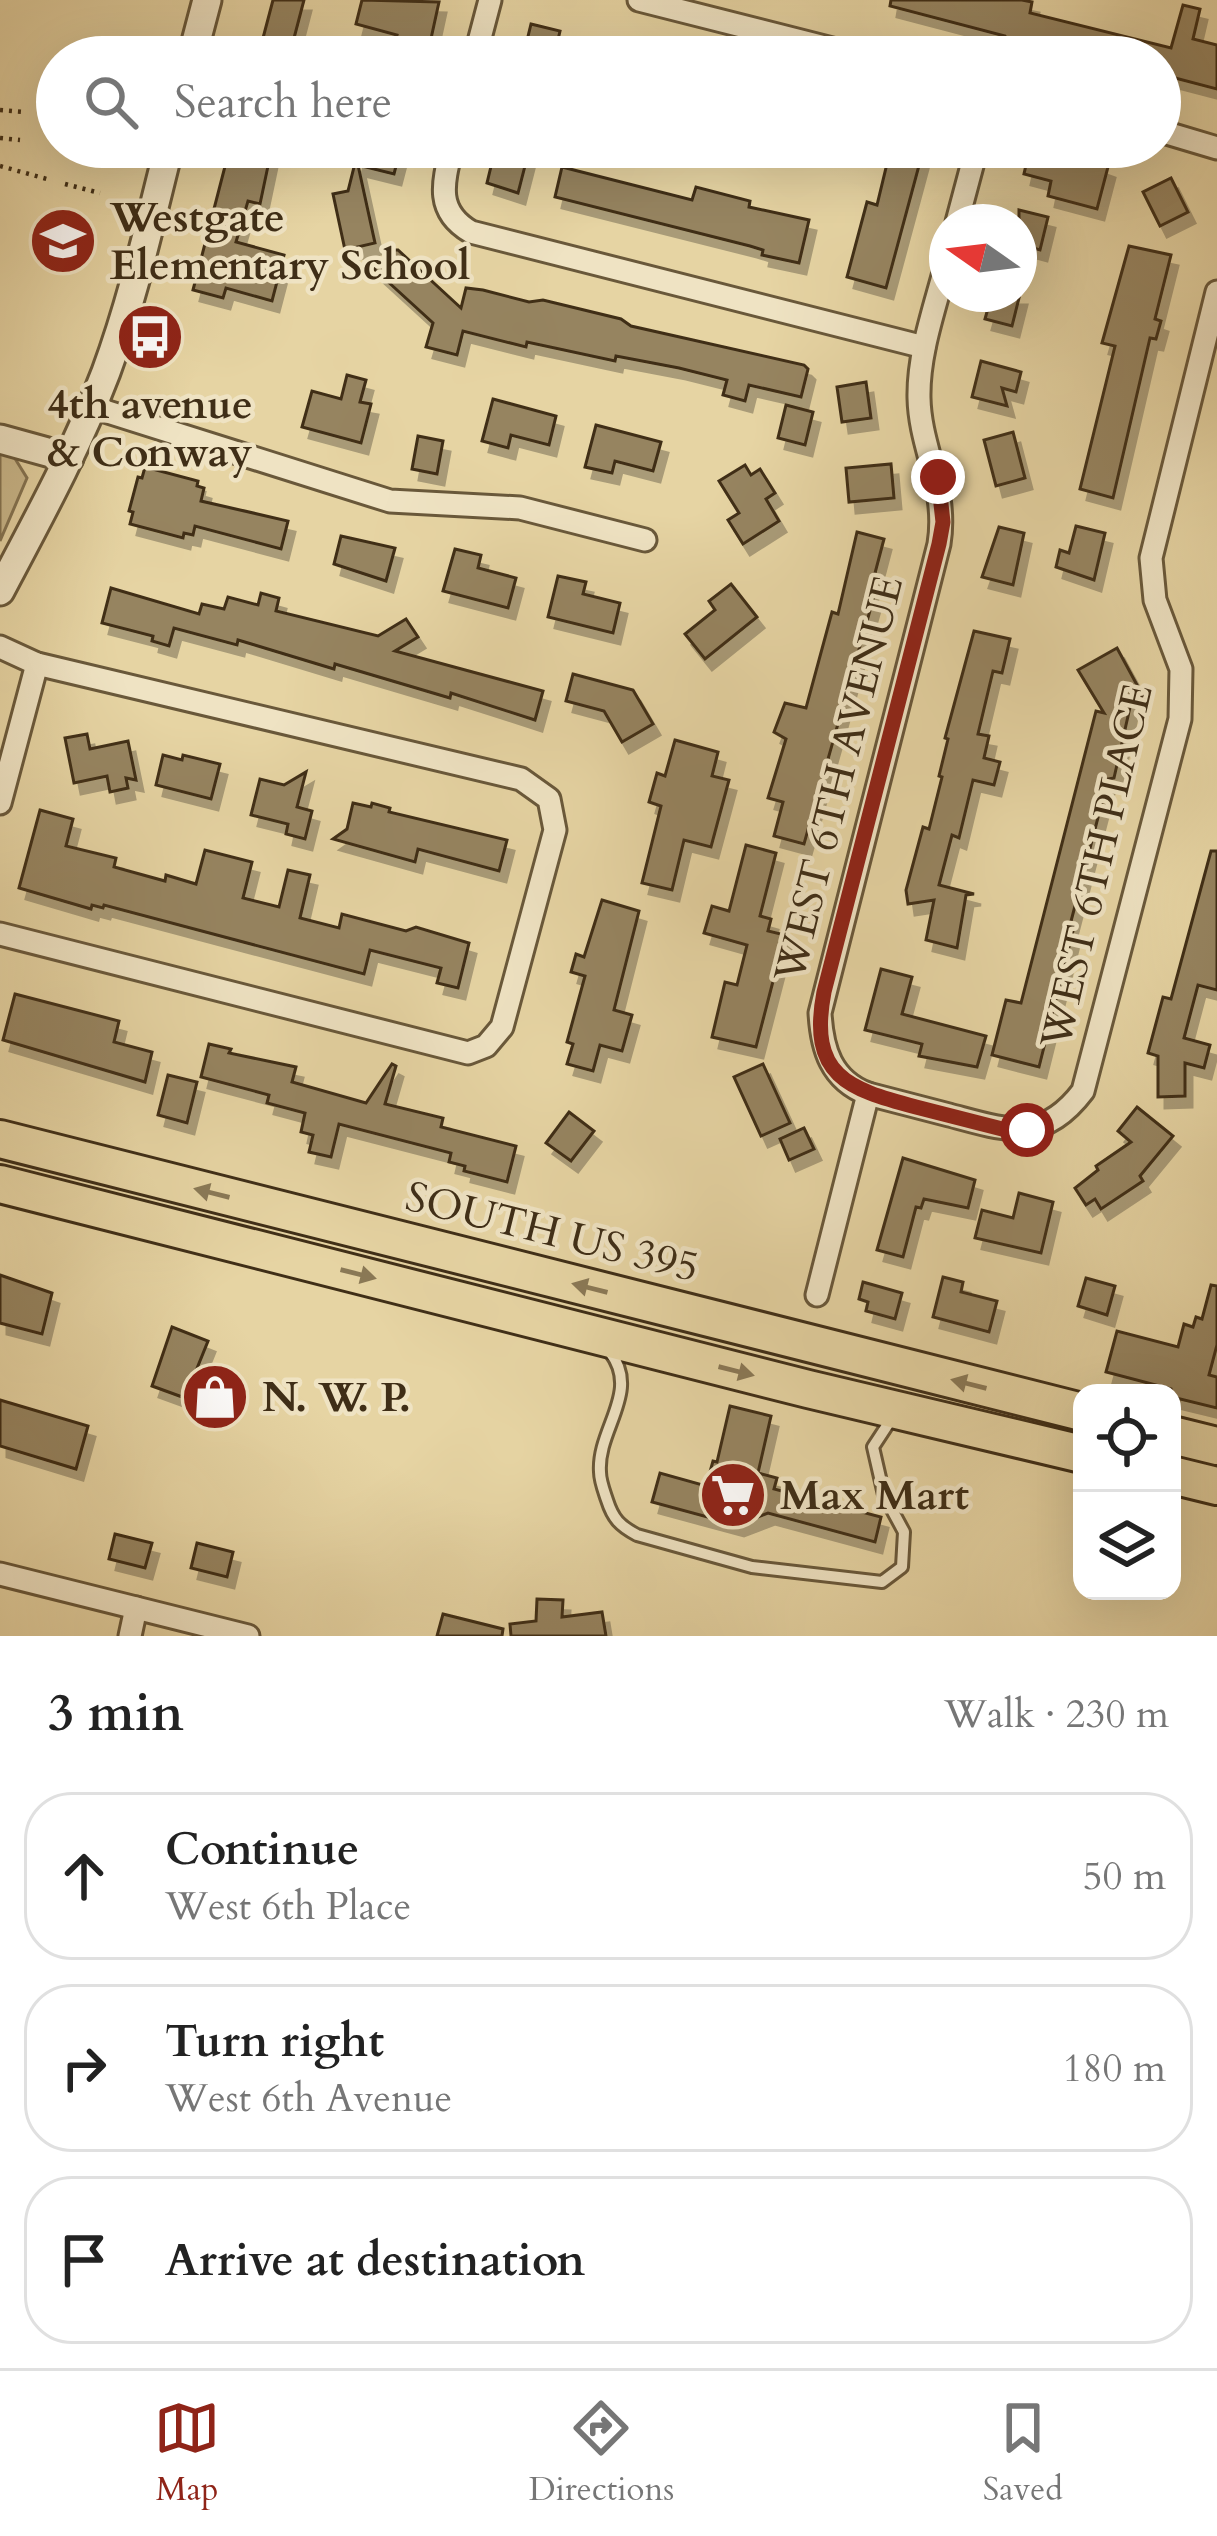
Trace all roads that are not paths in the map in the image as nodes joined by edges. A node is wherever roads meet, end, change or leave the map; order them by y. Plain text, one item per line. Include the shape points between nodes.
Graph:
1 (207, 0) edge
2 (490, 0) edge
3 (639, 0) edge
4 (737, 0) edge
5 (732, 23) junction
6 (198, 36) edge
7 (481, 36) edge
8 (782, 36) edge
9 (1181, 137) edge
10 (1217, 148) edge
11 (164, 168) edge
12 (448, 168) edge
13 (971, 168) edge
14 (962, 204) edge
15 (1217, 292) edge
16 (934, 312) edge
17 (925, 347) junction
18 (1208, 370) edge
19 (92, 407) junction
20 (0, 440) edge
21 (69, 458) junction
22 (645, 540) dead end
23 (0, 591) edge
24 (0, 647) edge
25 (37, 664) junction
26 (0, 803) edge
27 (0, 934) edge
28 (868, 1094) junction
29 (0, 1139) edge
30 (0, 1184) edge
31 (817, 1295) dead end
32 (596, 1335) junction
33 (897, 1410) junction
34 (1073, 1410) edge
35 (1181, 1437) edge
36 (1217, 1446) edge
37 (1073, 1452) edge
38 (1181, 1477) edge
39 (1217, 1486) edge
40 (0, 1574) edge
41 (136, 1608) junction
42 (130, 1636) edge
43 (248, 1636) edge

1 - 6 street
2 - 7 street
3 - 5 street
4 - 5 street
5 - 8 street
9 - 10 street
11 - 19 street
12 - 17 street via 445,209 471,232
13 - 14 street
15 - 18 street, WEST 6TH PLACE
16 - 17 street, WEST 6TH AVENUE
17 - 28 street, WEST 6TH AVENUE via 919,398 943,522 820,1013 831,1065
18 - 28 street, WEST 6TH PLACE via 1151,558 1155,600 1181,669 1182,706 1083,1091 1059,1117 1010,1131
19 - 21 street
19 - 22 street via 390,501 520,508
20 - 21 street
21 - 23 street
24 - 25 street
25 - 26 street
25 - 27 street via 521,779 549,799 554,830 502,1027 468,1053
28 - 31 street
34 -> 29 highway, SOUTH US 395
30 -> 32 highway, SOUTH US 395
32 -> 33 highway, SOUTH US 395
32 - 33 lane via 622,1369 599,1469 610,1512 637,1535 752,1567 882,1582 902,1567 904,1532 884,1495 873,1447
33 - 37 highway, SOUTH US 395
35 - 36 highway
38 - 39 highway
40 - 41 street
41 - 42 street
41 - 43 street

